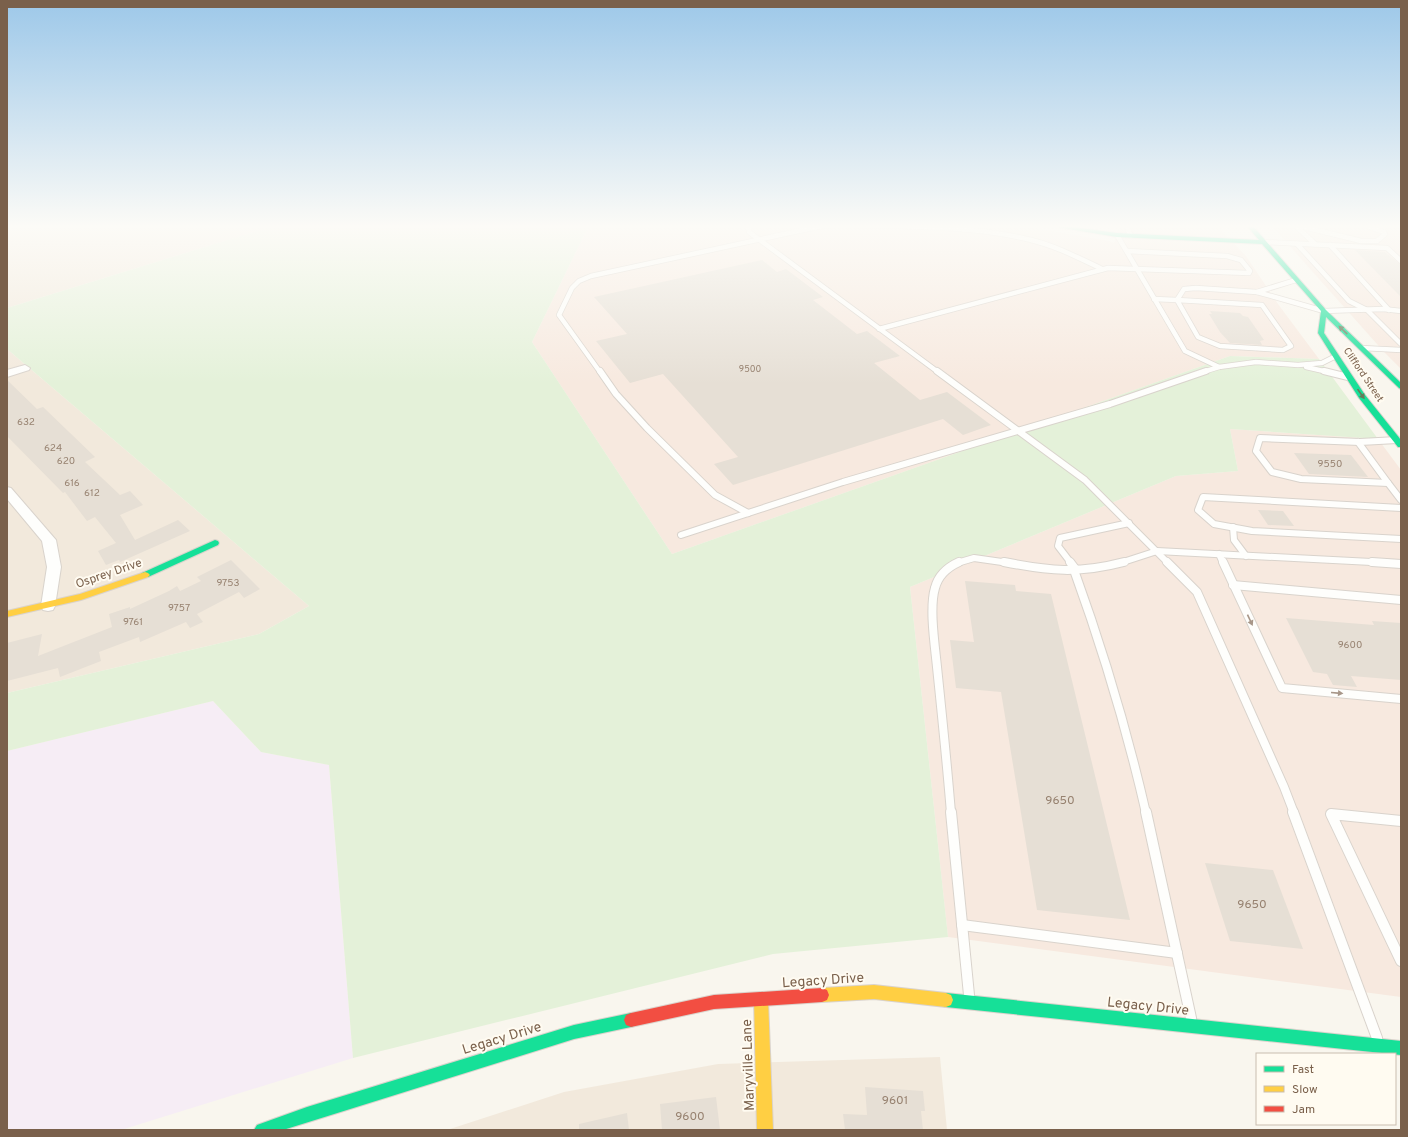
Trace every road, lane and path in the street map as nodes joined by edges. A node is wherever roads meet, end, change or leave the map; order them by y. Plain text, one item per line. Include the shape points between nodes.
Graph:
1 (586, 278) edge
2 (810, 278) edge
3 (1068, 278) edge
4 (1142, 278) edge
5 (1328, 278) edge
6 (1360, 278) edge
7 (1296, 280) joint
8 (1257, 292) junction
9 (1154, 299) junction
10 (1177, 300) junction
11 (1367, 310) junction
12 (1389, 310) junction
13 (1401, 311) edge
14 (1324, 312) junction
15 (879, 329) junction
16 (1401, 344) edge
17 (1362, 348) junction
18 (1401, 350) edge
19 (1336, 356) junction
20 (1298, 365) junction
21 (1219, 367) junction
22 (25, 368) dead end
23 (7, 374) edge
24 (1351, 378) junction
25 (1401, 387) edge
26 (1016, 431) junction
27 (1358, 442) junction
28 (1399, 442) edge
29 (1388, 483) junction
30 (7, 491) edge
31 (1401, 500) edge
32 (1401, 508) edge
33 (748, 513) junction
34 (1129, 523) junction
35 (1233, 527) junction
36 (681, 535) dead end
37 (1401, 539) edge
38 (215, 543) dead end
39 (1157, 551) junction
40 (1219, 554) junction
41 (1246, 556) junction
42 (1401, 564) edge
43 (1075, 570) junction
44 (1233, 585) junction
45 (1401, 600) edge
46 (48, 606) junction
47 (7, 614) edge
48 (1401, 699) edge
49 (1401, 821) edge
50 (962, 925) junction
51 (1177, 954) junction
52 (1401, 962) edge
53 (761, 999) junction
54 (969, 1002) junction
55 (1193, 1026) junction
56 (1380, 1046) junction
57 (1401, 1048) edge
58 (262, 1130) edge
59 (765, 1130) edge

1 - 33 lane via 574,286 559,315 616,394 647,428 715,495
2 - 15 lane
3 - 15 lane
4 - 9 lane
5 - 11 lane via 1349,301
6 - 12 lane
7 - 8 lane
7 - 14 street, Clifford Street
8 - 10 lane via 1188,288 1182,291
8 - 14 lane
9 - 10 lane
9 - 21 lane via 1185,351
10 - 10 lane via 1198,337 1212,343 1220,346 1283,350 1291,346 1262,305
11 - 12 lane
11 - 14 lane
11 - 16 lane
12 - 13 lane
17 -> 14 street, Clifford Street
14 - 19 street, Clifford Street via 1321,333
15 - 26 lane
17 - 18 lane
17 - 25 street, Clifford Street
19 - 20 lane via 1322,363
19 - 24 street, Clifford Street
20 - 21 lane via 1256,362
20 - 24 lane
21 - 26 lane via 1110,404
22 - 23 street
24 -> 28 street, Clifford Street
26 - 33 lane
26 - 34 lane via 1085,480
27 - 28 lane
27 - 29 lane
27 - 29 lane via 1260,438 1256,451 1272,472 1301,479
29 - 31 lane
30 - 46 street via 50,540 54,567
32 - 35 lane via 1203,497 1198,510 1214,524
33 - 36 lane
34 - 39 lane
34 - 43 lane via 1060,538 1058,546
35 - 37 lane via 1252,531
35 - 41 lane via 1234,540
38 - 46 street, Osprey Drive via 157,571 104,591
39 - 40 lane
39 - 43 lane via 1137,559
39 - 56 lane via 1197,592 1284,787
40 - 41 lane
40 - 44 lane
41 - 42 lane
43 - 50 lane via 1055,570 974,558 962,560 950,567 935,587 934,635
43 - 51 lane via 1112,682 1141,789
44 - 45 lane
44 -> 48 lane via 1282,688
46 - 47 street, Osprey Drive
49 - 52 lane via 1331,814
50 - 51 lane
50 - 54 lane
51 - 55 lane
53 - 54 street, Legacy Drive via 874,992
53 - 58 street, Legacy Drive via 714,1002 574,1032
53 - 59 street, Maryville Lane
54 - 55 street, Legacy Drive
55 - 56 street, Legacy Drive
56 - 57 street, Legacy Drive

